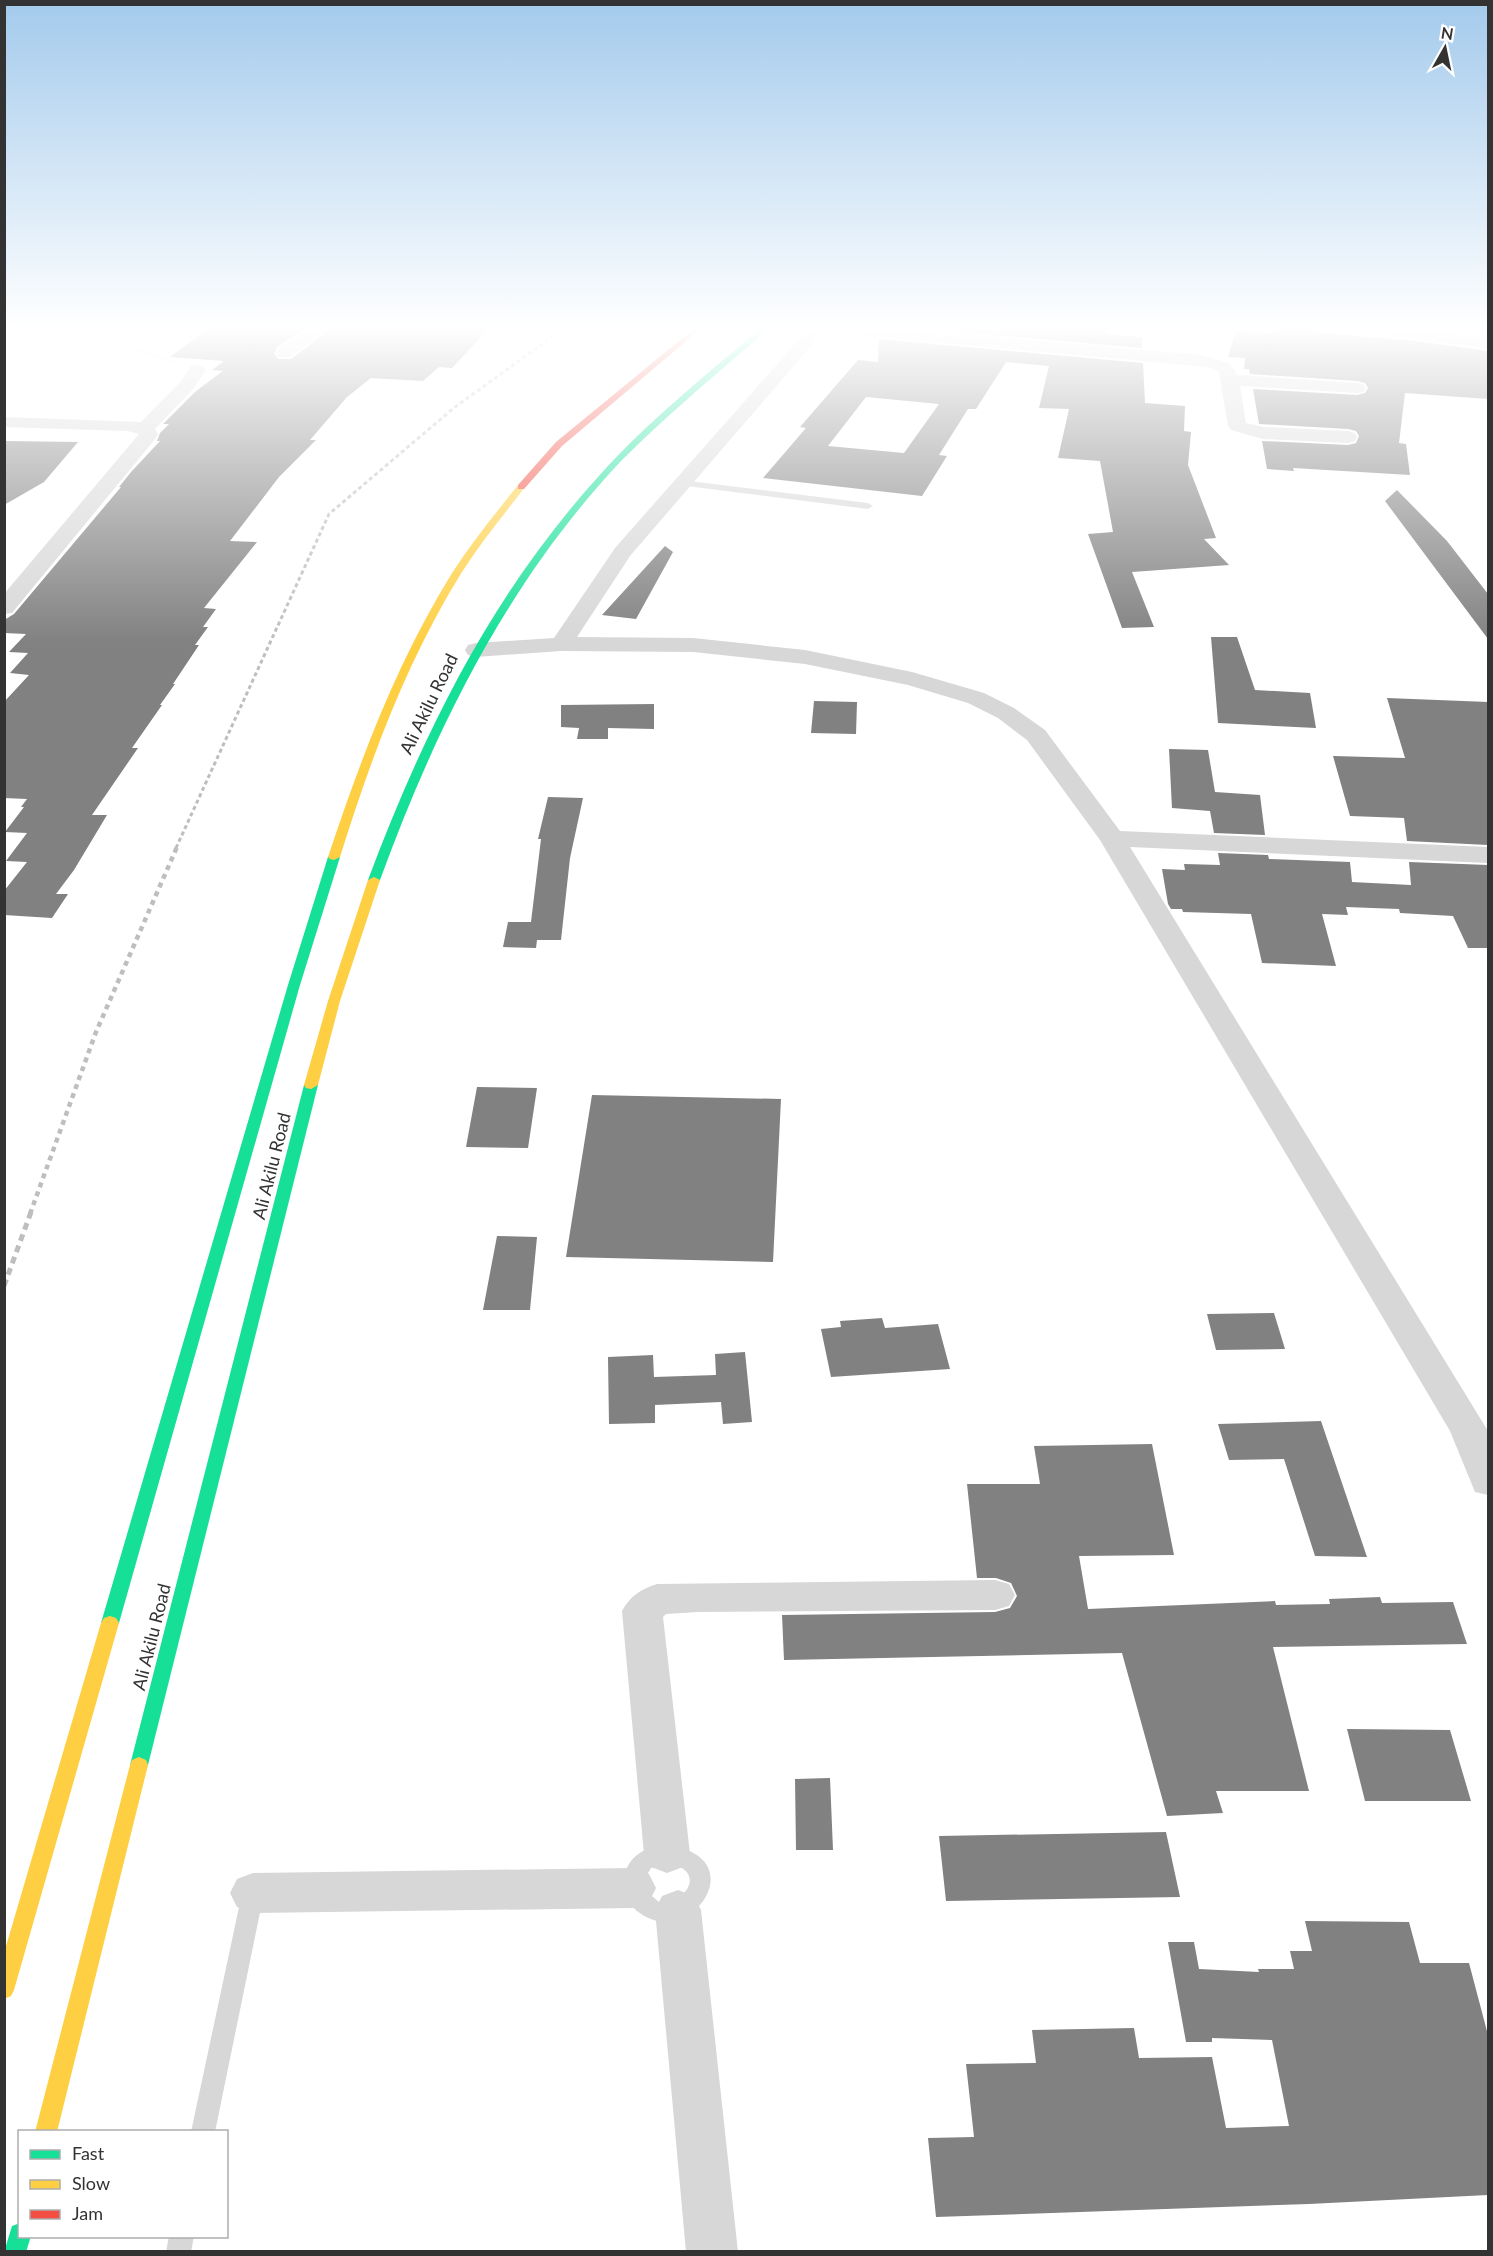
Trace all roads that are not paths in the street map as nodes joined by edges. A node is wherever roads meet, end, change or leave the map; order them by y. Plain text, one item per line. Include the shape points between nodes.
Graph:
1 (148, 432) edge
2 (573, 432) edge
3 (646, 432) edge
4 (726, 432) edge
5 (1279, 432) edge
6 (1348, 437) dead end
7 (681, 483) junction
8 (868, 507) dead end
9 (4, 608) edge
10 (561, 644) junction
11 (476, 650) junction
12 (1112, 838) junction
13 (1488, 855) edge
14 (1488, 1482) edge
15 (995, 1595) dead end
16 (667, 1854) junction
17 (633, 1888) junction
18 (253, 1893) joint
19 (678, 1910) junction
20 (4, 1990) edge
21 (46, 2130) edge
22 (203, 2130) edge
23 (712, 2252) edge

1 - 9 street
2 - 20 main road, Ali Akilu Road via 499,512 435,606 399,680 359,778 294,985
3 - 11 main road, Ali Akilu Road via 582,501
4 - 7 street
5 - 6 street
7 - 8 lane
7 - 10 street via 622,552
10 - 11 street
10 - 12 street via 693,645 805,657 912,679 976,698 1036,735
11 - 21 main road, Ali Akilu Road via 429,741 387,839 321,1045
12 - 13 street
12 - 14 street via 1469,1431
15 - 16 street via 657,1599 642,1611
16 - 17 lane via 648,1858 636,1871
16 - 19 lane via 686,1857 699,1869 702,1886 694,1901
17 - 18 street
17 - 19 lane via 641,1903 658,1911
18 - 22 lane
19 - 23 street

